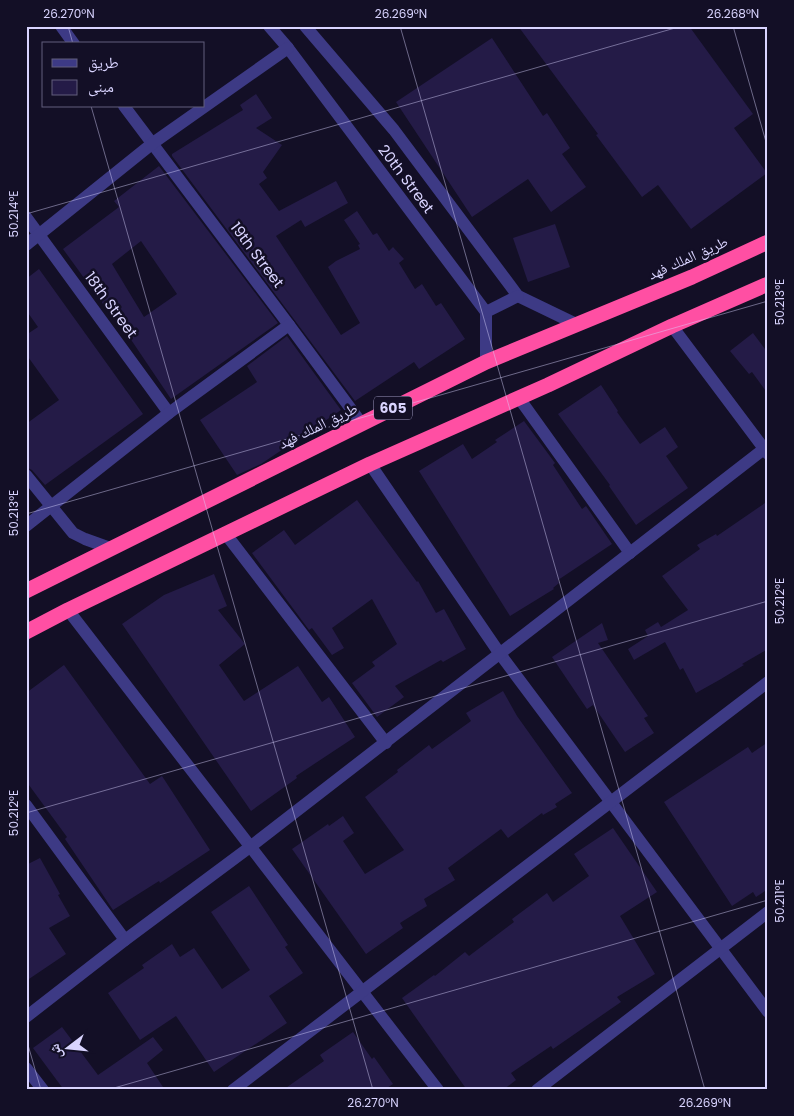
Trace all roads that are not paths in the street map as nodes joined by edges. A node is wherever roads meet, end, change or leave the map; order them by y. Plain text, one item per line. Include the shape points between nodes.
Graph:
1 (60, 26) edge
2 (269, 26) edge
3 (305, 26) edge
4 (72, 42) edge
5 (288, 48) junction
6 (205, 106) edge
7 (126, 108) edge
8 (202, 108) edge
9 (152, 143) junction
10 (26, 217) edge
11 (40, 234) junction
12 (768, 242) edge
13 (26, 245) edge
14 (768, 284) edge
15 (518, 296) junction
16 (486, 312) junction
17 (576, 324) junction
18 (289, 325) junction
19 (672, 326) junction
20 (486, 362) junction
21 (519, 398) junction
22 (168, 413) junction
23 (362, 424) junction
24 (766, 451) edge
25 (370, 464) junction
26 (26, 474) edge
27 (50, 506) junction
28 (26, 526) edge
29 (225, 534) junction
30 (110, 548) junction
31 (630, 553) junction
32 (26, 591) edge
33 (68, 610) junction
34 (26, 632) edge
35 (500, 654) junction
36 (768, 682) edge
37 (386, 743) junction
38 (610, 802) junction
39 (26, 805) edge
40 (250, 847) junction
41 (768, 912) edge
42 (125, 940) junction
43 (720, 949) junction
44 (361, 990) junction
45 (768, 1012) edge
46 (26, 1017) edge
47 (26, 1068) edge
48 (43, 1090) edge
49 (233, 1090) edge
50 (438, 1090) edge
51 (537, 1090) edge

1 - 4 street
2 - 5 street, 20th Street
3 - 15 street, 20th Street via 394,130
5 - 6 street
5 - 16 street, 20th Street
7 - 9 street, 19th Street
8 - 9 street
9 - 11 street
9 - 18 street, 19th Street
10 - 11 street, 18th Street
11 - 13 street
11 - 22 street, 18th Street
12 - 17 highway, طريق الملك فهد / 605
14 - 19 highway
15 - 16 street
15 - 17 street, 20th Street
16 - 20 street
17 - 20 highway, طريق الملك فهد / 605
18 - 22 street
18 - 23 street, 19th Street
19 - 21 highway
19 - 24 street
20 - 23 highway, طريق الملك فهد / 605
21 - 25 highway
21 - 31 street
22 - 27 street
23 - 30 highway, طريق الملك فهد / 605
24 - 31 street
25 - 29 highway
25 - 35 street
26 - 27 street
27 - 28 street
27 - 30 street via 73,533
29 - 33 highway
29 - 37 street
30 - 32 highway, طريق الملك فهد / 605
31 - 35 street
33 - 34 highway
33 - 40 street
35 - 37 street
35 - 38 street
36 - 38 street
37 - 40 street
38 - 43 street
38 - 44 street
39 - 42 street
40 - 42 street
40 - 44 street
41 - 43 street
42 - 46 street
43 - 45 street
43 - 51 street
44 - 49 street
44 - 50 street
47 - 48 street

